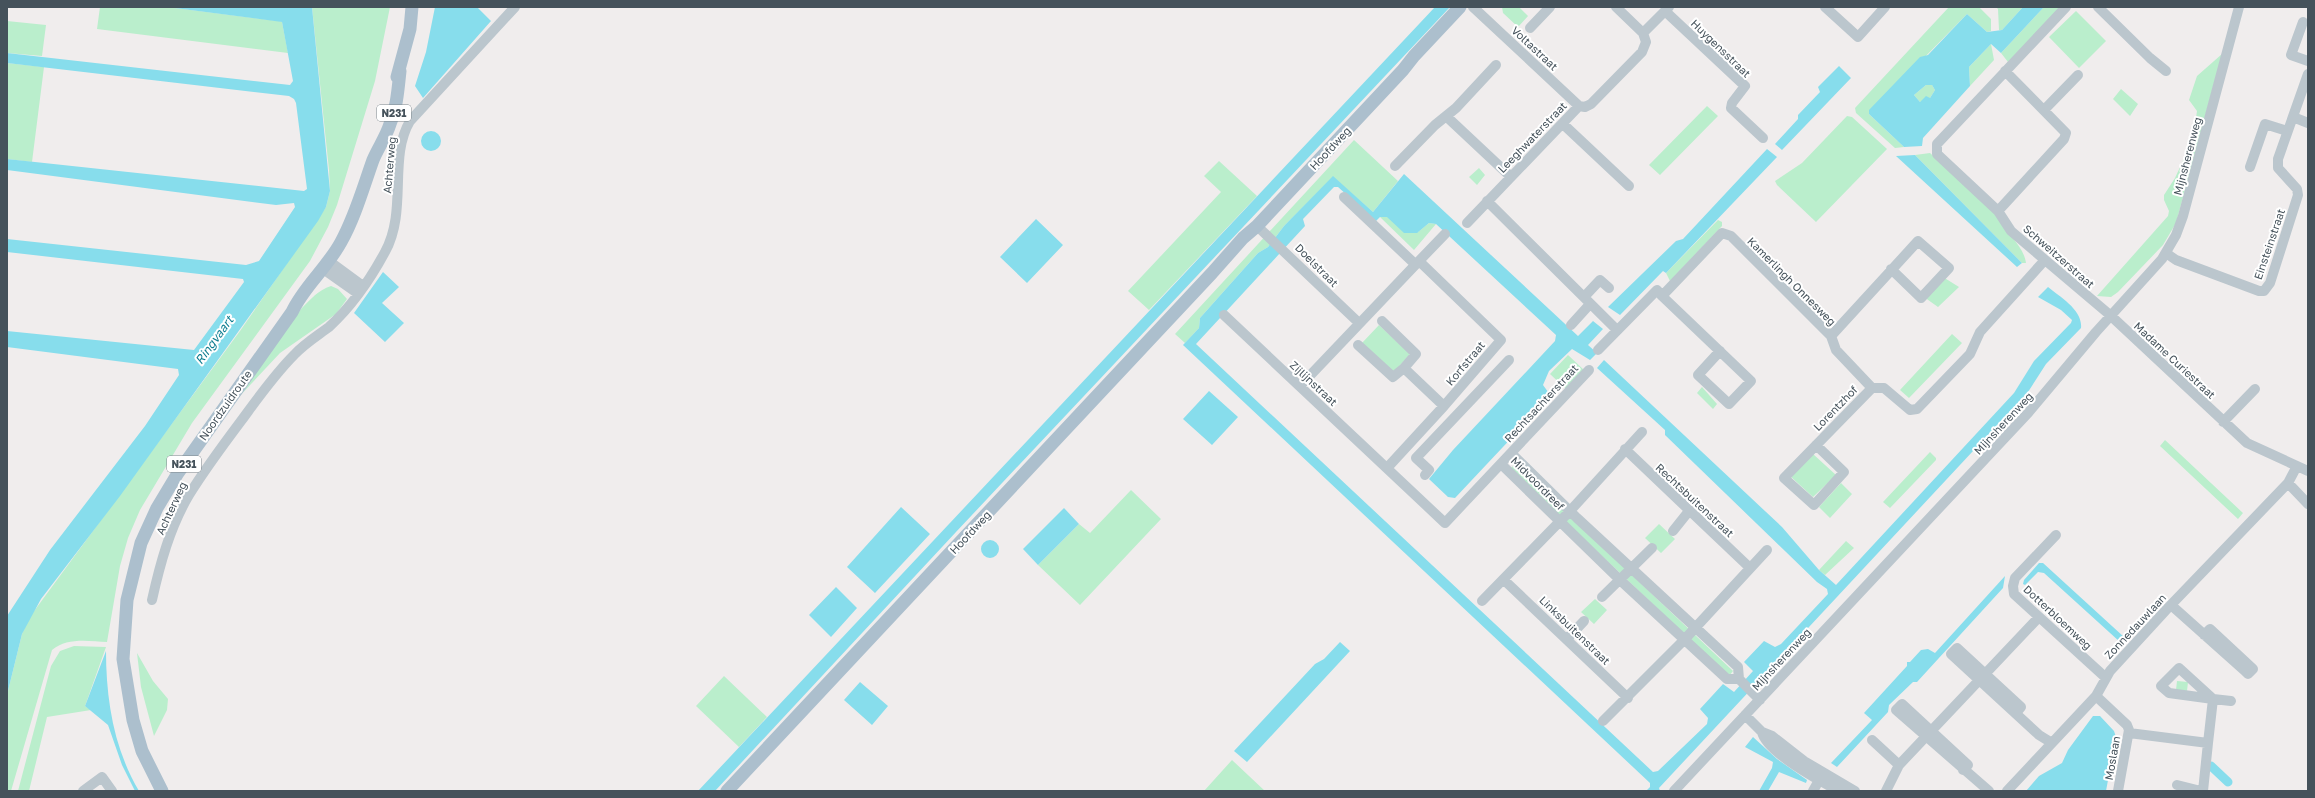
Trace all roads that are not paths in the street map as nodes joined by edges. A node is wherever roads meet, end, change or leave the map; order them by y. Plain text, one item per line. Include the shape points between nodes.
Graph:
1 (412, 7) edge
2 (515, 7) edge
3 (1460, 7) edge
4 (1470, 7) edge
5 (1473, 7) edge
6 (1550, 7) edge
7 (1616, 7) edge
8 (1826, 7) edge
9 (1885, 7) edge
10 (2066, 7) edge
11 (2098, 7) edge
12 (2239, 7) edge
13 (1667, 9) edge
14 (2303, 22) dead end
15 (1530, 28) dead end
16 (1643, 33) junction
17 (2308, 62) edge
18 (1496, 64) dead end
19 (1403, 70) junction
20 (2166, 70) dead end
21 (2005, 71) junction
22 (2308, 74) edge
23 (2078, 75) dead end
24 (1579, 106) junction
25 (2044, 110) junction
26 (1447, 117) junction
27 (2293, 117) junction
28 (2308, 123) edge
29 (1563, 124) junction
30 (2287, 131) junction
31 (1763, 138) dead end
32 (1395, 166) dead end
33 (2250, 167) dead end
34 (1511, 177) junction
35 (1629, 186) dead end
36 (1344, 197) dead end
37 (1487, 201) junction
38 (1998, 210) junction
39 (1466, 223) dead end
40 (1257, 226) junction
41 (1445, 234) dead end
42 (2166, 253) junction
43 (2044, 261) junction
44 (1417, 262) junction
45 (326, 265) junction
46 (1891, 270) junction
47 (1609, 288) dead end
48 (360, 289) junction
49 (1662, 296) junction
50 (1587, 301) junction
51 (1224, 315) dead end
52 (2110, 315) junction
53 (1382, 321) dead end
54 (1359, 323) junction
55 (1571, 325) dead end
56 (1617, 330) junction
57 (1831, 336) junction
58 (1358, 345) dead end
59 (1598, 350) dead end
60 (1720, 351) junction
61 (1509, 360) dead end
62 (1404, 368) junction
63 (1589, 370) dead end
64 (1300, 386) junction
65 (1872, 388) junction
66 (2255, 389) dead end
67 (1444, 406) junction
68 (2224, 422) junction
69 (1642, 432) dead end
70 (1816, 446) junction
71 (1625, 449) junction
72 (1511, 453) junction
73 (1501, 464) junction
74 (2297, 466) junction
75 (1387, 468) junction
76 (2308, 471) edge
77 (1425, 475) dead end
78 (2288, 483) junction
79 (2308, 504) edge
80 (1689, 511) junction
81 (1569, 512) junction
82 (1559, 521) junction
83 (1673, 530) dead end
84 (2056, 535) dead end
85 (1652, 548) dead end
86 (1767, 550) dead end
87 (1749, 567) junction
88 (1632, 570) junction
89 (1504, 580) junction
90 (1620, 580) junction
91 (1602, 598) dead end
92 (152, 600) dead end
93 (1482, 601) dead end
94 (2171, 605) junction
95 (2039, 617) junction
96 (1584, 621) dead end
97 (1696, 627) junction
98 (2204, 635) junction
99 (126, 637) junction
100 (1567, 639) junction
101 (1684, 640) junction
102 (1982, 677) junction
103 (2105, 677) junction
104 (1739, 680) junction
105 (2096, 696) junction
106 (1757, 697) junction
107 (1628, 698) junction
108 (2213, 699) junction
109 (2231, 701) dead end
110 (1745, 716) junction
111 (1603, 721) dead end
112 (2129, 733) junction
113 (1929, 734) junction
114 (1872, 740) dead end
115 (2052, 743) junction
116 (2208, 743) junction
117 (1899, 765) junction
118 (1821, 777) junction
119 (2177, 785) dead end
120 (83, 791) edge
121 (112, 791) edge
122 (162, 791) edge
123 (172, 791) edge
124 (727, 791) edge
125 (1674, 791) edge
126 (1813, 791) edge
127 (1839, 791) edge
128 (1855, 791) edge
129 (1886, 791) edge
130 (1988, 791) edge
131 (2007, 791) edge
132 (2118, 791) edge
133 (2202, 791) edge

1 - 45 main road, Noordzuidroute / N231 via 410,29 400,71 385,110 376,152 341,243
2 - 48 street, Achterweg via 427,102 405,130 401,143 397,216 392,238
3 - 19 main road, Hoofdweg
4 - 19 main road, Hoofdweg via 1432,47
5 - 24 street, Voltastraat
6 - 15 street
7 - 16 street
8 - 9 street via 1858,36
10 - 21 street, Schweitzerstraat
11 - 20 street via 2150,58
12 - 42 street, Mijnsherenweg via 2183,216
13 - 16 street
13 - 31 street, Huygensstraat via 1745,86 1732,103 1732,108
14 - 17 street via 2291,55
16 - 24 street, Leeghwaterstraat via 1646,42 1642,52 1592,104
18 - 26 street
19 - 40 main road, Hoofdweg
21 - 25 street
21 - 38 street, Schweitzerstraat via 1937,144 1936,149 1937,154
22 - 27 street, Einsteinstraat
23 - 25 street
24 - 29 street, Leeghwaterstraat
25 - 38 street via 2063,128 2066,133 2064,139
26 - 32 street via 1435,125
26 - 34 street
27 - 28 street
27 - 30 street, Einsteinstraat
29 - 34 street, Leeghwaterstraat
29 - 35 street
30 - 33 street via 2265,124
30 - 42 street, Einsteinstraat via 2278,159 2278,168 2297,189 2298,195 2270,282 2264,291 2259,292 2185,264
34 - 37 street, Leeghwaterstraat
36 - 44 street, Korfstraat
37 - 39 street, Leeghwaterstraat
37 - 50 street
38 - 43 street, Schweitzerstraat via 2011,231
40 - 54 street, Doelstraat
40 - 124 main road, Hoofdweg via 1243,238
41 - 44 street
42 - 52 street, Mijnsherenweg
43 - 52 street, Schweitzerstraat
43 - 65 street via 1980,332 1970,354 1917,409 1910,410 1884,388
44 - 54 street
44 - 67 street, Korfstraat via 1501,340
45 - 48 street
45 - 99 main road, Noordzuidroute / N231 via 319,285 303,304 292,312 178,473 157,508 141,543 129,593
46 - 46 street via 1921,298 1948,268 1918,241
46 - 57 street
47 - 50 street via 1600,280
48 - 92 street, Achterweg via 343,313 300,348 282,367 205,470 188,496 174,527
49 - 56 street via 1657,290
49 - 57 street, Kamerlingh Onnesweg via 1722,233 1731,236
49 - 60 street
50 - 55 street
50 - 56 street
51 - 64 street, Zijlijnstraat
52 - 68 street, Madame Curiestraat
52 - 106 street, Mijnsherenweg via 2028,413
53 - 62 street via 1416,354
54 - 64 street
56 - 59 street
57 - 65 street, Kamerlingh Onnesweg via 1836,350
58 - 62 street via 1392,377
60 - 60 street via 1751,381 1729,404 1698,375
61 - 77 street via 1416,458 1429,470
62 - 67 street
63 - 72 street, Rechtsachterstraat
64 - 75 street, Zijlijnstraat
65 - 70 street, Lorentzhof
66 - 68 street
67 - 75 street, Korfstraat
68 - 74 street, Madame Curiestraat via 2248,443
69 - 71 street
70 - 70 street, Lorentzhof via 1784,478 1814,505 1844,472
71 - 80 street, Rechtsbuitenstraat
71 - 81 street
72 - 73 street, Midvoordreef
72 - 81 street, Midvoordreef
73 - 75 street, Zijlijnstraat via 1445,524
73 - 82 street, Midvoordreef
74 - 76 street, Madame Curiestraat
74 - 78 street
78 - 79 street
78 - 94 street, Zonnedauwlaan
80 - 83 street
80 - 87 street, Rechtsbuitenstraat
81 - 82 street
81 - 88 street, Midvoordreef
82 - 89 street
82 - 90 street, Midvoordreef
84 - 95 street, Dotterbloemweg via 2015,578 2013,586 2014,594
85 - 88 street
86 - 87 street
87 - 97 street
88 - 90 street
88 - 97 street, Midvoordreef
89 - 93 street
89 - 100 street, Linksbuitenstraat
90 - 91 street
90 - 101 street, Midvoordreef
94 - 98 street
94 - 103 street, Zonnedauwlaan
95 - 102 street
95 - 103 street, Dotterbloemweg
96 - 100 street
97 - 101 street
97 - 104 street, Midvoordreef via 1738,667
98 - 98 street via 2210,629 2252,669 2248,674
99 - 122 main road, Noordzuidroute / N231 via 123,659 133,720 142,751
99 - 123 main road, Noordzuidroute / N231 via 139,715 155,761
100 - 107 street, Linksbuitenstraat
101 - 104 street, Midvoordreef via 1727,679
101 - 107 street
102 - 113 street
102 - 115 street via 2039,735
103 - 105 street, Zonnedauwlaan
104 - 106 street, Midvoordreef
105 - 112 street, Moslaan via 2127,725
105 - 115 street, Zonnedauwlaan
106 - 110 street, Mijnsherenweg
107 - 111 street
108 - 108 street via 2169,693 2161,686 2178,668
108 - 109 street
108 - 116 street
110 - 118 street
110 - 125 street, Mijnsherenweg
112 - 116 street
112 - 132 street, Moslaan
113 - 117 street
113 - 130 street via 1963,770
114 - 117 street
115 - 131 street, Zonnedauwlaan
116 - 133 street
117 - 129 street
118 - 126 street
118 - 127 street
118 - 128 street
119 - 133 street
120 - 121 street via 102,777

